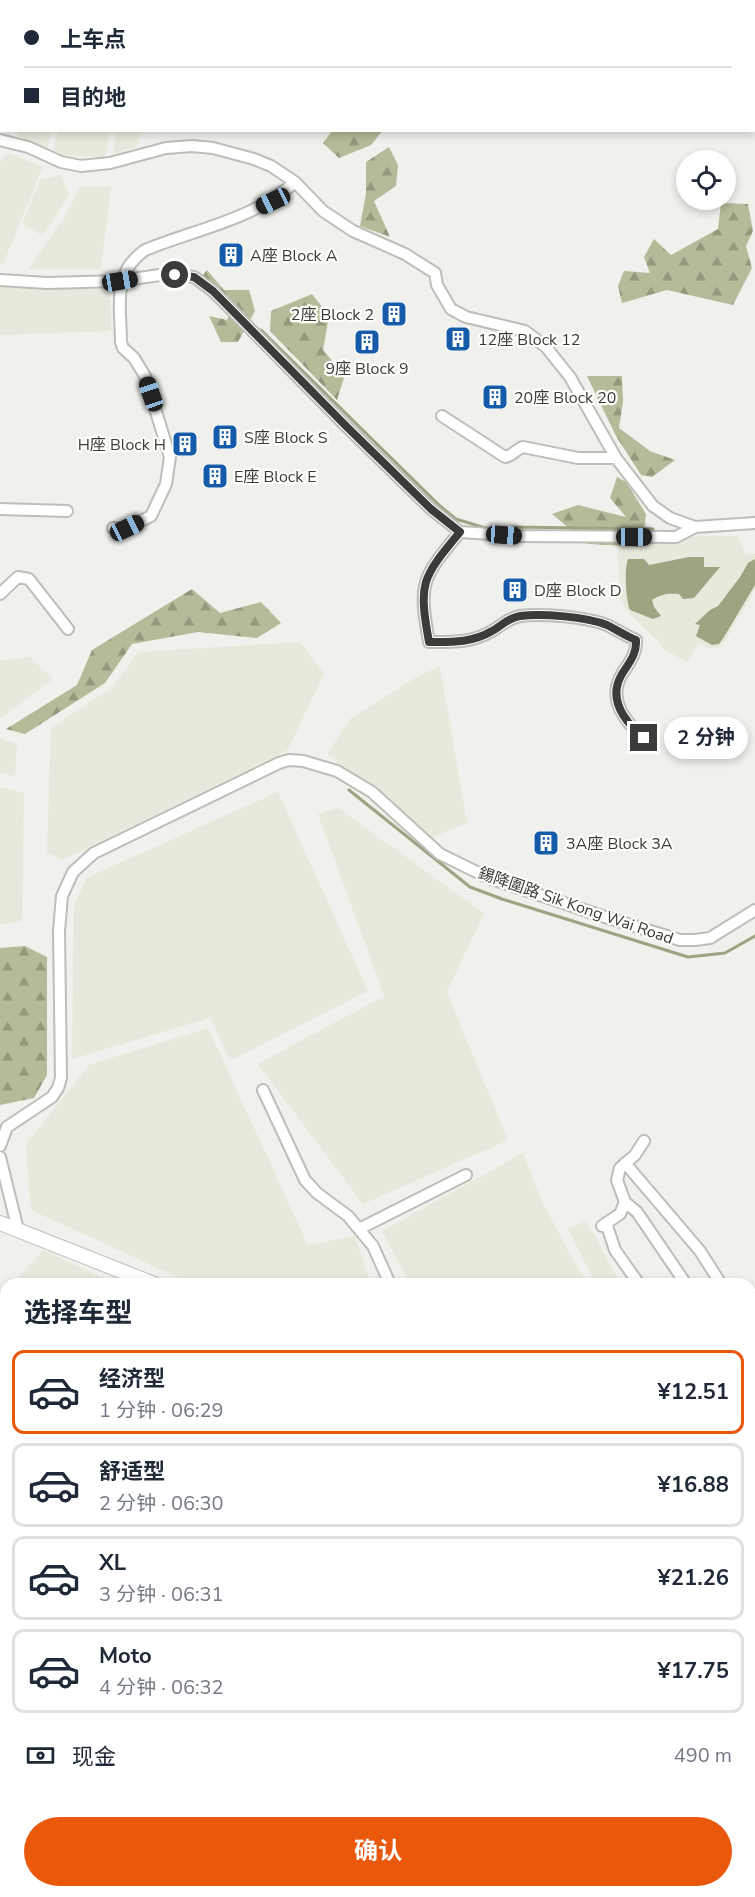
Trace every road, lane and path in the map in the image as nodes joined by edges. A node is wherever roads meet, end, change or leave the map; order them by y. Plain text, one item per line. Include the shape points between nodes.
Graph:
1 (0, 140) edge
2 (296, 182) junction
3 (0, 280) edge
4 (120, 281) junction
5 (442, 416) dead end
6 (616, 458) junction
7 (0, 509) edge
8 (67, 511) dead end
9 (755, 523) edge
10 (695, 527) junction
11 (113, 528) dead end
12 (460, 532) junction
13 (0, 594) edge
14 (68, 629) dead end
15 (644, 738) dead end
16 (755, 910) edge
17 (263, 1090) dead end
18 (644, 1140) dead end
19 (0, 1146) edge
20 (0, 1157) edge
21 (625, 1163) junction
22 (466, 1175) dead end
23 (625, 1202) junction
24 (0, 1222) edge
25 (359, 1229) junction
26 (18, 1230) junction
27 (139, 1278) edge
28 (387, 1278) edge
29 (635, 1278) edge
30 (682, 1278) edge
31 (717, 1278) edge

1 - 2 street via 81,166 110,163 166,148 213,148 271,166
2 - 4 street via 273,201 229,221 145,250 135,257
2 - 6 street via 324,212 353,231 405,254 435,273 437,285 451,309 466,317 525,331 546,347 570,377
3 - 4 street
4 - 11 street via 121,342 145,376 170,457 166,484 151,516 127,528
4 - 12 street via 175,275 202,282 431,509
5 - 6 street via 505,457 523,447 578,458
6 - 10 street via 653,506 670,518
7 - 8 street
9 - 10 street
10 - 12 street via 676,537
12 - 15 street via 425,582 422,601 429,642 462,642 520,616 554,615 607,625 636,640 637,649 615,690 625,720
13 - 14 street via 18,577 29,579
16 - 19 street, 錫降圍路 Sik Kong Wai Road via 710,938 695,940 680,940 608,918 489,878 440,854 372,792 337,771 303,761 279,763 94,853 73,872 62,896 59,931 61,1078 52,1097 7,1127
17 - 25 street via 305,1179
18 - 21 street
20 - 26 street
21 - 23 street via 617,1180
21 - 31 street via 700,1251
22 - 25 street
23 - 29 street via 620,1214 604,1225 615,1251
23 - 30 street via 637,1212
24 - 26 street
25 - 28 street via 373,1246
26 - 27 street

